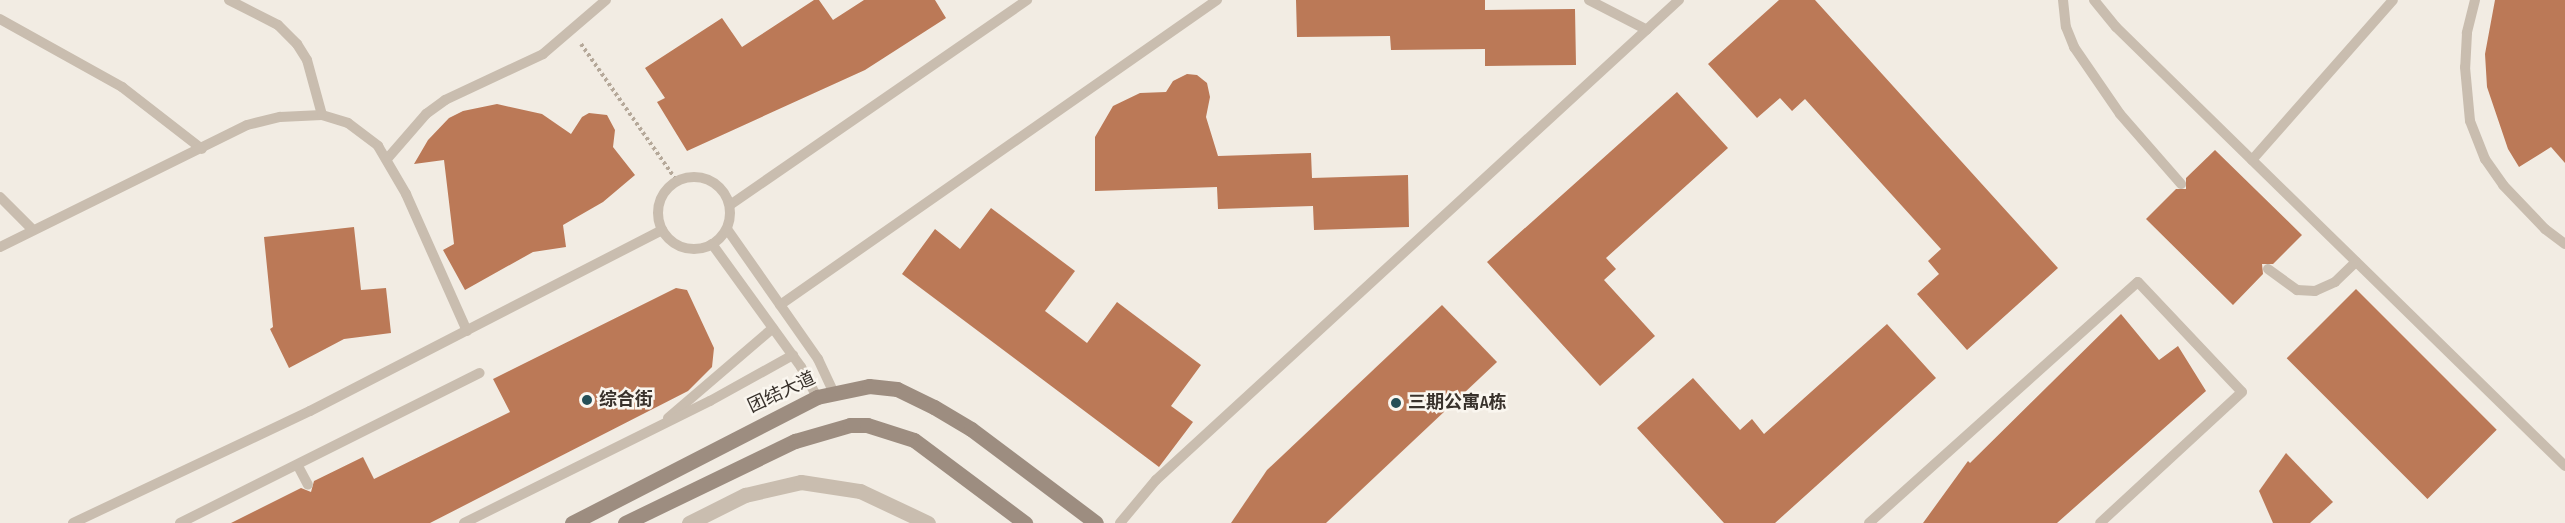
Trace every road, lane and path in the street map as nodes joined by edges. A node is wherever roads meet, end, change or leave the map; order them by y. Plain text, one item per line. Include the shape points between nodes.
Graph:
1 (229, 0) edge
2 (606, 0) edge
3 (1027, 0) edge
4 (1217, 0) edge
5 (1589, 0) edge
6 (1679, 0) edge
7 (2063, 0) edge
8 (2094, 0) edge
9 (2393, 0) edge
10 (2475, 0) edge
11 (0, 20) edge
12 (571, 29) junction
13 (1647, 30) junction
14 (322, 115) junction
15 (202, 149) junction
16 (387, 159) junction
17 (2252, 160) junction
18 (677, 181) junction
19 (2181, 184) dead end
20 (0, 197) edge
21 (730, 205) junction
22 (32, 228) junction
23 (727, 229) junction
24 (662, 230) junction
25 (712, 244) junction
26 (2565, 244) edge
27 (0, 247) edge
28 (2356, 262) junction
29 (2268, 269) dead end
30 (780, 305) junction
31 (773, 328) junction
32 (467, 331) junction
33 (793, 355) junction
34 (480, 373) dead end
35 (834, 391) junction
36 (816, 397) junction
37 (663, 422) junction
38 (298, 466) junction
39 (2565, 466) edge
40 (308, 485) dead end
41 (73, 523) edge
42 (180, 523) edge
43 (464, 523) edge
44 (572, 523) edge
45 (625, 523) edge
46 (689, 523) edge
47 (928, 523) edge
48 (1026, 523) edge
49 (1096, 523) edge
50 (1120, 523) edge
51 (1869, 523) edge
52 (2100, 523) edge

1 - 14 lane via 278,25 297,44 308,60
2 - 12 lane
3 - 21 lane
4 - 30 lane
5 - 13 lane
6 - 13 lane
7 - 19 lane via 2066,27 2074,47 2120,114
8 - 17 lane via 2116,27
9 - 17 lane
10 - 26 lane via 2467,33 2465,67 2470,121 2485,159 2503,185
11 - 15 lane via 122,87
12 - 16 lane via 518,69 445,100 426,114
12 - 18 path
13 - 50 lane via 1156,480
14 - 15 lane via 262,120
14 - 16 lane via 364,133
15 - 22 lane
16 - 32 lane
17 - 28 lane
18 - 21 lane via 700,177 714,182
18 - 24 lane via 663,194 658,207
20 - 22 lane
21 - 23 lane
22 - 27 lane
23 - 25 lane
23 - 30 lane
24 - 25 lane via 675,244 688,249
24 - 32 lane
25 - 31 lane
28 - 29 lane via 2335,282 2315,291 2297,290
28 - 39 lane
30 - 35 lane via 818,359
31 - 33 lane
31 - 37 lane
32 - 41 lane
33 - 36 lane
33 - 37 lane
34 - 38 lane
35 - 36 main road, 团结大道
35 - 49 main road, 团结大道 via 869,386 911,394 971,429
36 - 44 main road, 团结大道
37 - 43 lane
38 - 40 lane
38 - 42 lane
45 - 48 main road via 795,441 859,425 891,430 914,440
46 - 47 street via 745,495 801,482 860,491
51 - 52 lane via 2138,282 2242,392

